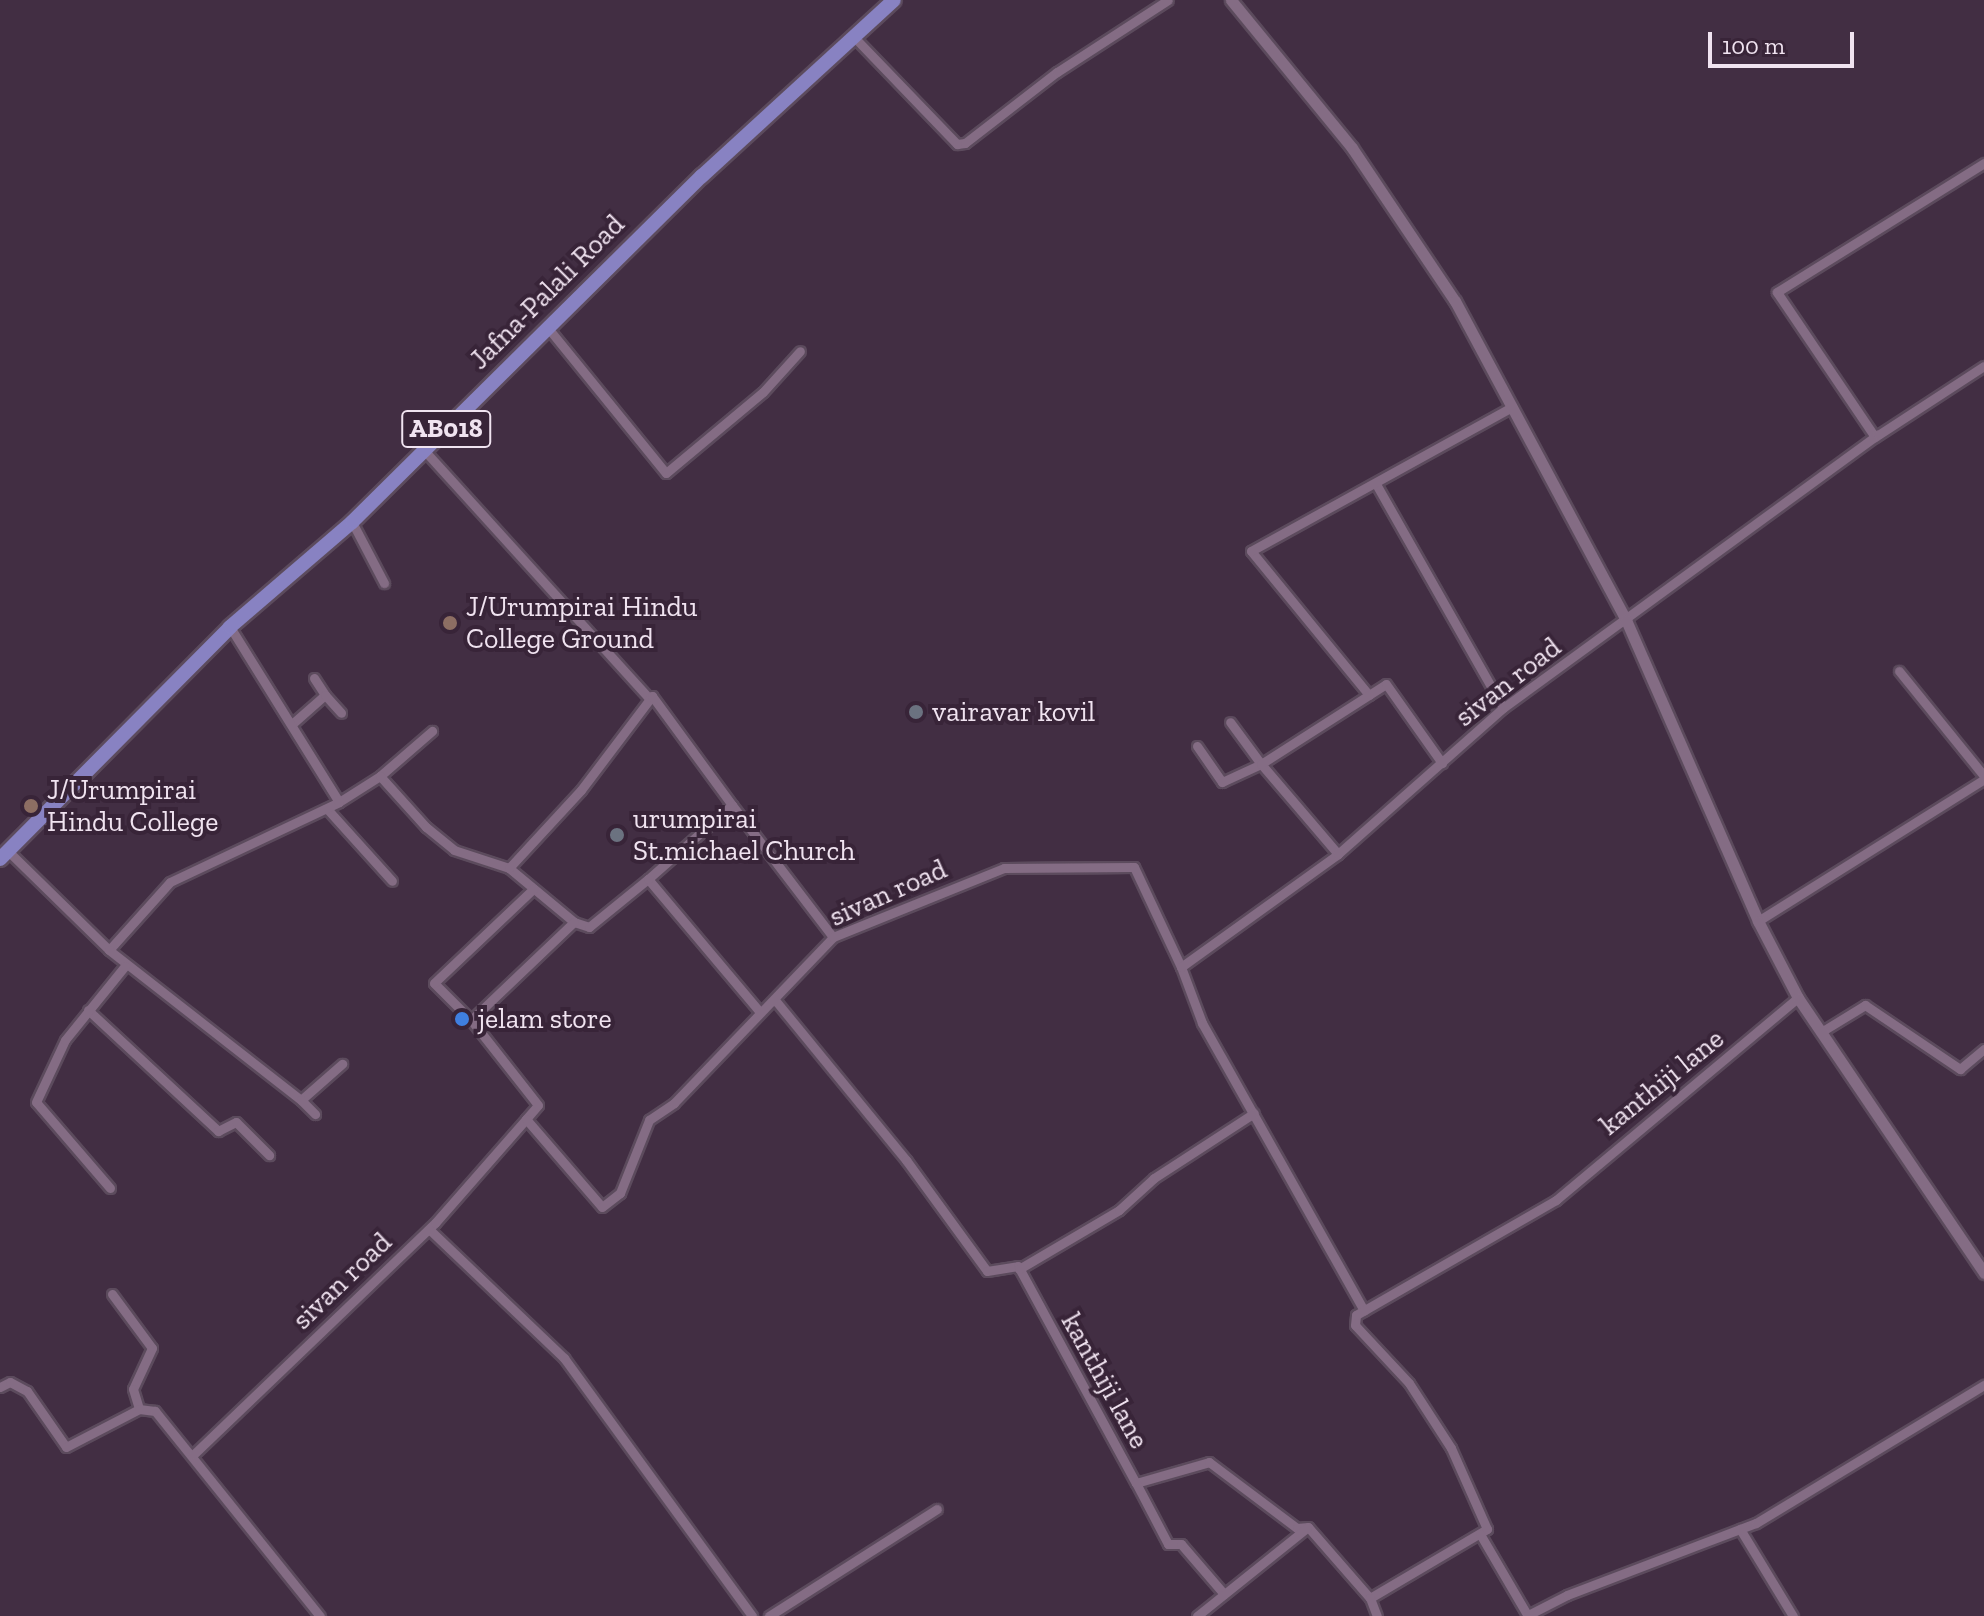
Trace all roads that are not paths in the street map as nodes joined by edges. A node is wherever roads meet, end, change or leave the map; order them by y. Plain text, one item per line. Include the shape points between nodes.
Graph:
1 (894, 0) edge
2 (1168, 0) edge
3 (1231, 0) edge
4 (854, 37) junction
5 (1984, 163) edge
6 (548, 328) junction
7 (800, 351) dead end
8 (1984, 366) edge
9 (1512, 407) junction
10 (1875, 437) junction
11 (424, 450) junction
12 (1376, 484) junction
13 (352, 522) junction
14 (384, 583) dead end
15 (1626, 620) junction
16 (230, 627) junction
17 (1899, 671) dead end
18 (314, 678) dead end
19 (325, 695) junction
20 (1369, 695) junction
21 (650, 699) junction
22 (1503, 708) junction
23 (341, 713) dead end
24 (1230, 722) dead end
25 (292, 724) junction
26 (432, 731) dead end
27 (1197, 746) dead end
28 (1442, 763) junction
29 (1261, 764) junction
30 (380, 776) junction
31 (1984, 777) edge
32 (339, 802) junction
33 (732, 805) junction
34 (329, 811) junction
35 (1338, 854) junction
36 (4, 855) edge
37 (509, 868) junction
38 (648, 879) junction
39 (392, 881) dead end
40 (533, 889) junction
41 (1758, 921) junction
42 (574, 922) junction
43 (833, 937) junction
44 (109, 950) junction
45 (125, 966) junction
46 (1181, 967) junction
47 (1798, 998) junction
48 (775, 1000) junction
49 (88, 1010) junction
50 (759, 1011) junction
51 (471, 1020) junction
52 (1821, 1032) junction
53 (1984, 1049) edge
54 (342, 1064) dead end
55 (301, 1100) junction
56 (1254, 1113) junction
57 (315, 1114) dead end
58 (526, 1119) junction
59 (269, 1155) dead end
60 (110, 1188) dead end
61 (429, 1229) junction
62 (1019, 1269) junction
63 (1984, 1273) edge
64 (112, 1294) dead end
65 (1364, 1310) junction
66 (1984, 1385) edge
67 (0, 1387) edge
68 (139, 1409) junction
69 (193, 1455) junction
70 (1136, 1483) junction
71 (937, 1509) dead end
72 (1308, 1527) junction
73 (1740, 1529) junction
74 (1480, 1534) junction
75 (1224, 1594) junction
76 (1370, 1598) junction
77 (320, 1616) edge
78 (752, 1616) edge
79 (769, 1616) edge
80 (1197, 1616) edge
81 (1377, 1616) edge
82 (1528, 1616) edge
83 (1793, 1616) edge

1 - 4 main road, Jafna-Palali Road / AB018
2 - 4 street via 957,144
3 - 9 street via 1355,153 1455,301
4 - 6 main road, Jafna-Palali Road / AB018
5 - 10 street via 1777,292
6 - 7 street via 666,473 763,392
6 - 11 main road, Jafna-Palali Road / AB018
8 - 10 street, sivan road
9 - 12 street
9 - 15 street
10 - 15 street, sivan road
11 - 13 main road, Jafna-Palali Road / AB018
11 - 21 street
12 - 20 street via 1251,551
12 - 22 street
13 - 14 street
13 - 16 main road, Jafna-Palali Road / AB018
15 - 22 street, sivan road
15 - 41 street
16 - 25 street
16 - 36 main road, Jafna-Palali Road / AB018
17 - 31 street
18 - 19 street
19 - 23 street
19 - 25 street
20 - 28 street via 1386,684 1390,687
20 - 29 street
21 - 33 street
21 - 37 street via 581,790
22 - 28 street, sivan road
24 - 29 street
25 - 32 street
26 - 30 street
27 - 29 street via 1222,782
28 - 35 street, sivan road
29 - 35 street
30 - 32 street
30 - 37 street via 454,850
31 - 41 street
32 - 34 street
33 - 38 street
33 - 43 street
34 - 39 street
34 - 44 street via 170,882
35 - 46 street, sivan road
36 - 44 street
37 - 40 street
38 - 42 street via 589,927
38 - 50 street
40 - 42 street
40 - 51 street via 434,983
41 - 47 street
42 - 51 street
43 - 46 street, sivan road via 1004,868 1122,864 1134,867
43 - 48 street, sivan road
44 - 45 street
45 - 49 street
45 - 55 street
46 - 56 street via 1202,1023
47 - 52 street
47 - 65 street, kanthiji lane via 1556,1200
48 - 50 street, sivan road
48 - 62 street via 906,1160 987,1271
49 - 59 street via 218,1131 236,1122
49 - 60 street via 65,1040 36,1102
50 - 58 street, sivan road via 695,1082 649,1120 620,1193 602,1207
51 - 58 street via 538,1105
52 - 53 street via 1865,1005 1960,1069
52 - 63 street
54 - 55 street
55 - 57 street
56 - 62 street via 1154,1178 1119,1210
56 - 65 street
58 - 61 street, sivan road
61 - 69 street, sivan road
61 - 78 street via 564,1358
62 - 70 street, kanthiji lane
64 - 68 street via 152,1348 133,1389
65 - 74 street via 1356,1315 1355,1325 1409,1383 1451,1448 1487,1529
66 - 73 street
67 - 68 street via 10,1382 27,1391 66,1447
68 - 69 street via 155,1411
69 - 77 street
70 - 72 street, kanthiji lane via 1209,1462 1297,1528
70 - 75 street via 1168,1544 1181,1544
71 - 79 street
72 - 75 street
72 - 76 street, kanthiji lane
73 - 82 street via 1567,1595
73 - 83 street
74 - 76 street
74 - 82 street
75 - 80 street
76 - 81 street, kanthiji lane

